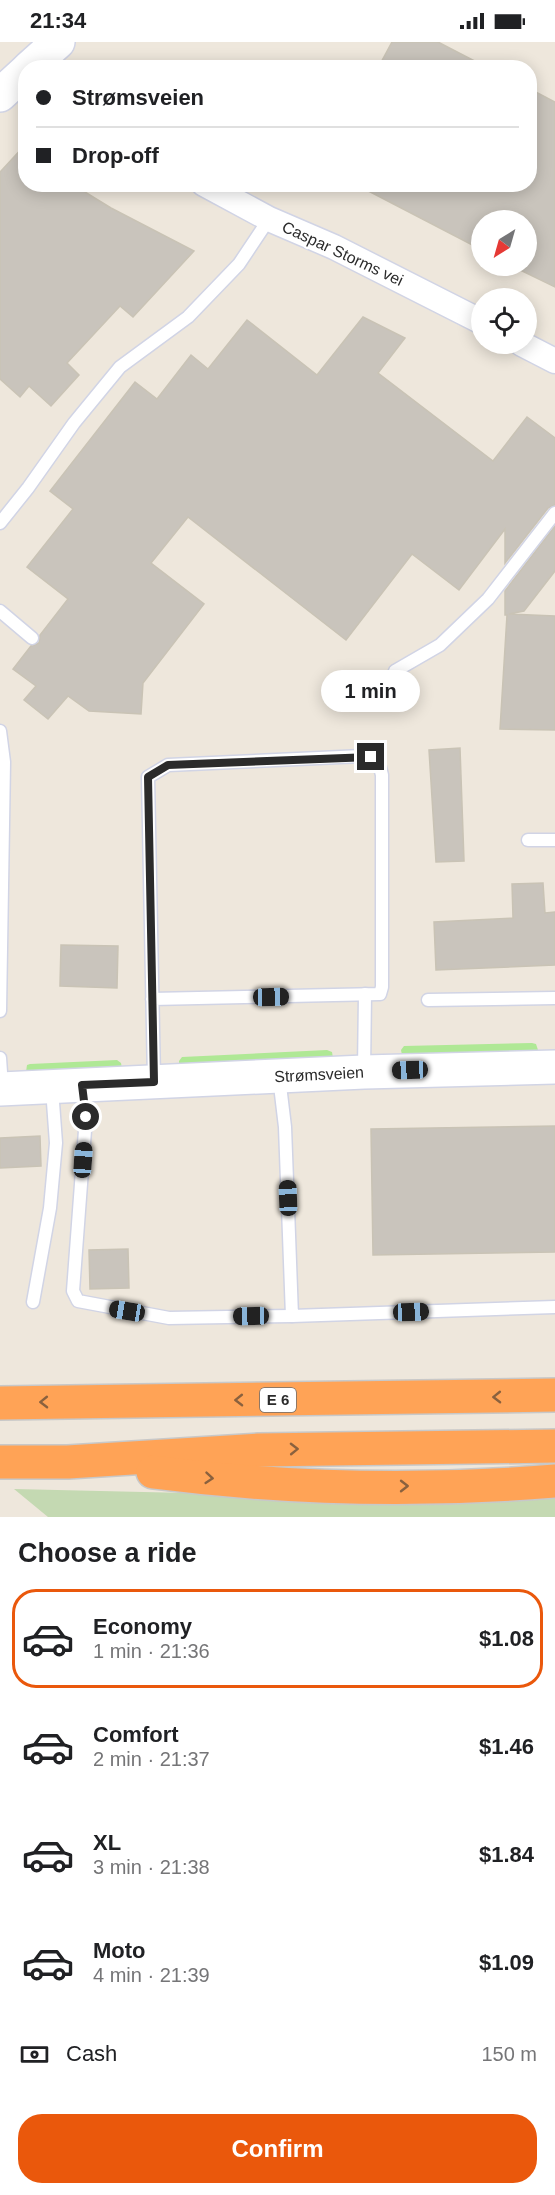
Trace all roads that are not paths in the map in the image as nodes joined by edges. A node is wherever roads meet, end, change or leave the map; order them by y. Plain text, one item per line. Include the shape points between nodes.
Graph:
1 (18, 77) edge
2 (0, 94) edge
3 (219, 192) edge
4 (269, 219) junction
5 (471, 316) edge
6 (537, 352) edge
7 (555, 361) edge
8 (555, 513) edge
9 (0, 523) edge
10 (0, 611) edge
11 (32, 638) dead end
12 (395, 671) dead end
13 (0, 731) edge
14 (528, 840) dead end
15 (555, 840) edge
16 (365, 994) junction
17 (555, 998) edge
18 (152, 999) junction
19 (428, 999) dead end
20 (0, 1011) edge
21 (555, 1066) edge
22 (364, 1072) junction
23 (279, 1077) junction
24 (1, 1078) edge
25 (154, 1082) junction
26 (67, 1085) junction
27 (33, 1302) dead end
28 (555, 1307) edge
29 (292, 1316) junction
30 (555, 1395) edge
31 (0, 1403) edge
32 (555, 1446) edge
33 (0, 1462) edge
34 (68, 1462) junction
35 (555, 1481) edge

1 - 2 street
3 - 4 street, Caspar Storms vei
4 - 5 street, Caspar Storms vei via 334,247
4 - 9 lane via 239,264 188,317 120,367
6 - 7 street
8 - 12 lane via 488,599 440,645
10 - 11 lane
13 - 20 lane via 4,762
14 - 15 lane
16 - 18 lane
16 - 18 lane via 380,994 382,987 382,775 378,760 362,756 168,765 148,777
16 - 22 lane
17 - 19 lane
18 - 25 lane
21 - 22 street, Strømsveien
22 - 23 street, Strømsveien
23 - 25 street, Strømsveien
23 - 29 lane via 285,1127
24 - 26 street, Strømsveien
25 - 26 street, Strømsveien
26 - 27 lane
26 - 29 lane via 86,1117 73,1291 78,1301 169,1317
28 - 29 lane
30 -> 31 highway, E 6
34 -> 32 highway via 259,1450
33 - 34 highway
34 -> 35 highway via 173,1475 335,1487

